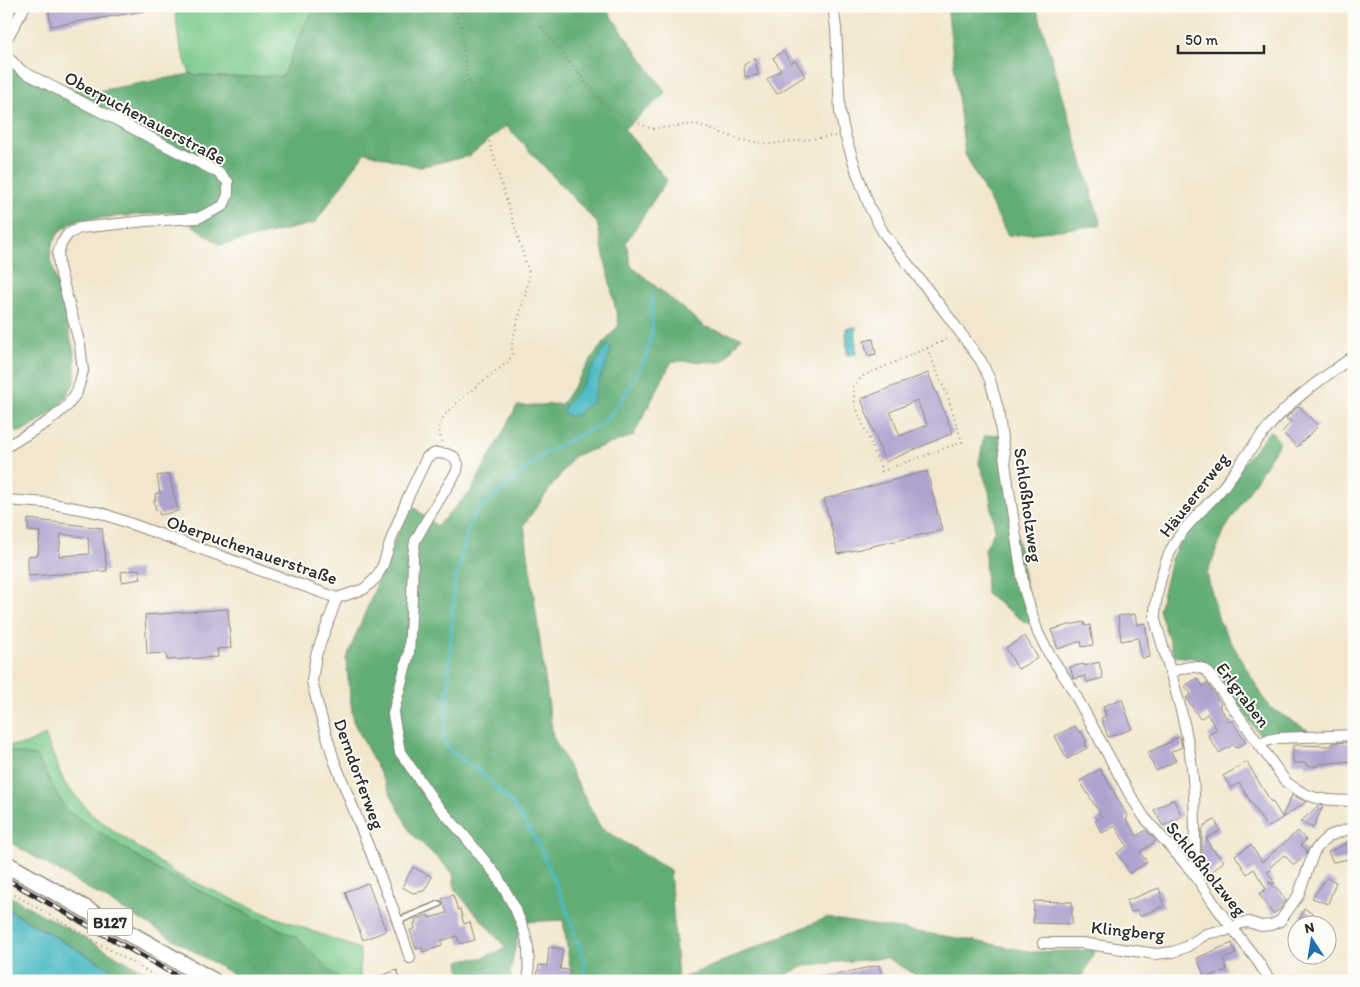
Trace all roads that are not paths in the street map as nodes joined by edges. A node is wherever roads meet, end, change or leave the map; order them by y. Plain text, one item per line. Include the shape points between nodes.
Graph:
1 (26, 6) edge
2 (833, 6) edge
3 (6, 40) edge
4 (6, 56) edge
5 (1354, 356) edge
6 (6, 446) edge
7 (6, 500) edge
8 (337, 598) junction
9 (1170, 672) junction
10 (1354, 735) edge
11 (1260, 744) junction
12 (1354, 801) edge
13 (1354, 827) edge
14 (6, 864) edge
15 (1195, 876) junction
16 (439, 904) dead end
17 (397, 921) junction
18 (1233, 927) junction
19 (1043, 943) dead end
20 (410, 958) dead end
21 (213, 981) edge
22 (529, 981) edge
23 (1270, 981) edge

1 - 3 street
2 - 15 street, Schloßholzweg via 840,112 870,208 883,232 981,361 990,380 998,409 1024,589 1038,633 1128,793
4 - 6 street, Oberpuchenauerstraße via 22,71 219,173 228,182 228,195 223,206 198,218 80,228 68,234 58,254 80,345 83,371 77,392 67,406 49,421
5 - 9 street, Häusererweg via 1322,378 1272,423 1177,539 1167,558 1154,610
7 - 8 street, Oberpuchenauerstraße via 48,503 101,513
8 - 17 street, Derndorferweg via 316,655 312,681 334,760
8 - 22 street, Oberpuchenauerstraße via 364,589 376,578 426,457 436,453 454,457 457,471 415,541 409,653 393,714 400,752 437,805 497,876 515,908 528,947
9 - 11 street, Erlgraben via 1193,666 1207,671
9 - 15 street, Häusererweg via 1192,767
10 - 11 street, Erlgraben via 1278,738
11 - 12 street, Erlgraben via 1286,782 1298,791 1324,800
13 - 18 street via 1321,842 1314,852 1298,896 1280,920 1271,925 1249,922
14 - 21 main road, B127
15 - 18 street, Schloßholzweg
16 - 17 lane
17 - 20 street, Derndorferweg
18 - 19 street, Klingberg via 1206,934 1186,947 1156,954 1082,943
18 - 23 street, Schloßholzweg

